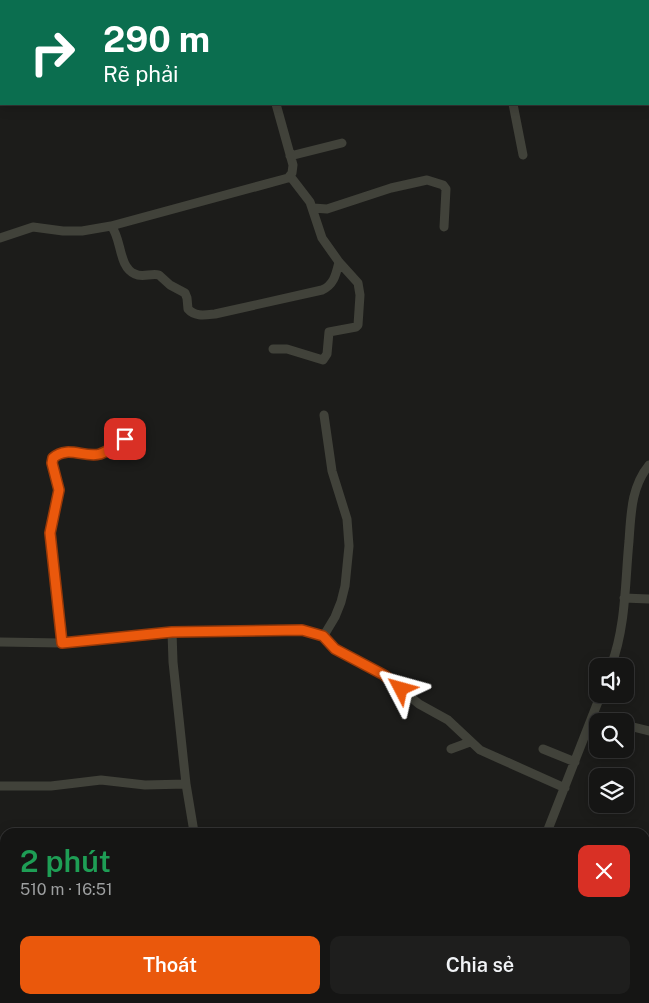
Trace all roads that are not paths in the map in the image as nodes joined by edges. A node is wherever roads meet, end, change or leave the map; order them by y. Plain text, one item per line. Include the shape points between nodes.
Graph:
1 (276, 105) edge
2 (513, 105) edge
3 (342, 143) dead end
4 (523, 155) dead end
5 (290, 156) junction
6 (290, 176) junction
7 (313, 208) junction
8 (111, 226) junction
9 (444, 228) dead end
10 (0, 238) edge
11 (339, 262) junction
12 (272, 349) dead end
13 (324, 415) dead end
14 (140, 429) dead end
15 (649, 465) edge
16 (624, 598) junction
17 (649, 599) edge
18 (172, 632) junction
19 (323, 636) junction
20 (0, 642) edge
21 (62, 643) junction
22 (613, 658) edge
23 (589, 726) edge
24 (634, 727) edge
25 (649, 731) edge
26 (470, 742) junction
27 (451, 748) dead end
28 (543, 748) dead end
29 (575, 762) junction
30 (186, 784) junction
31 (0, 786) edge
32 (565, 788) junction
33 (193, 828) edge
34 (549, 828) edge

1 - 5 street
2 - 4 street
3 - 5 street
5 - 6 street via 293,170
6 - 7 street
6 - 8 street
7 - 9 street via 328,209 427,180 446,188
7 - 11 street via 322,238
8 - 10 street via 82,232 33,227
8 - 11 street via 130,270 141,276 159,275 185,293 188,309 198,315 322,290 333,283
11 - 12 street via 360,288 357,326 331,330 323,360 287,349
13 - 19 street via 332,471 347,518 349,546 341,602
14 - 21 street via 100,454 64,452 53,458 59,490 50,533
15 - 16 street via 633,498
16 - 17 street
16 - 22 street
18 - 19 street via 295,630
18 - 21 street
18 - 30 street
19 - 26 street via 335,649 384,675 419,704 448,720
20 - 21 street
23 - 29 street
24 - 25 street
26 - 27 street
26 - 32 street
28 - 29 street
29 - 32 street
30 - 31 street via 145,785 101,780 51,786
30 - 33 street
32 - 34 street

